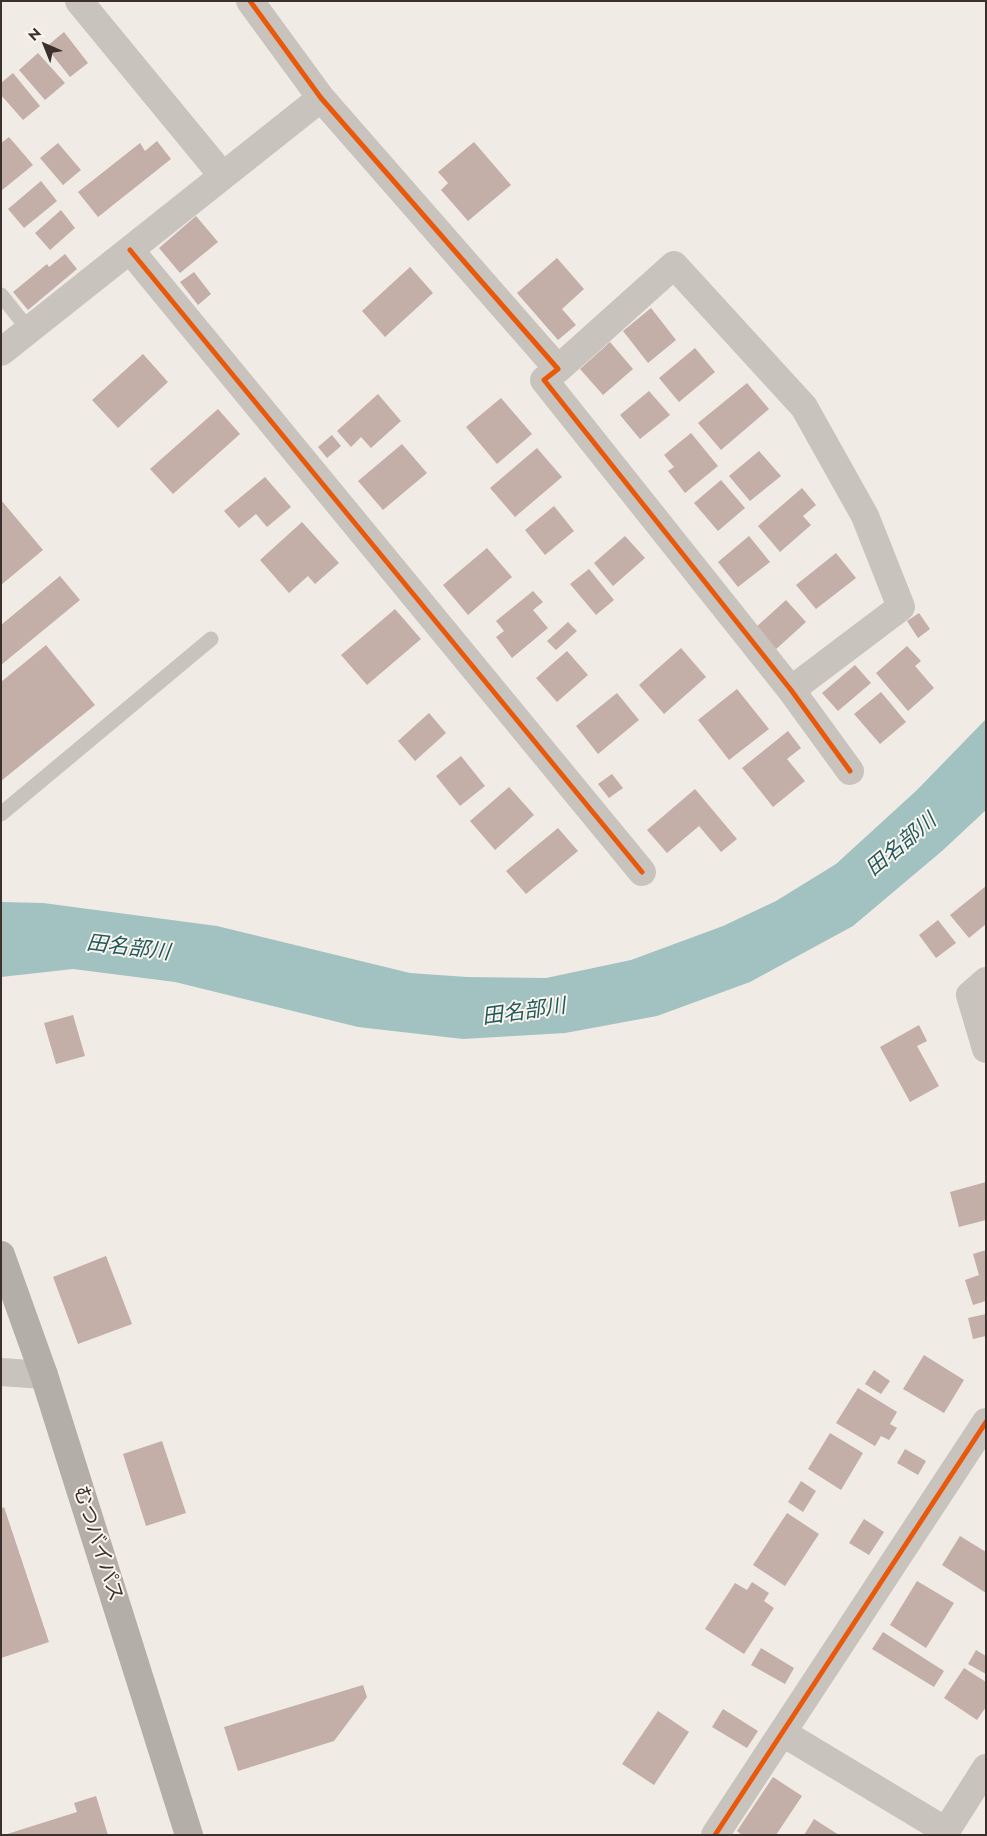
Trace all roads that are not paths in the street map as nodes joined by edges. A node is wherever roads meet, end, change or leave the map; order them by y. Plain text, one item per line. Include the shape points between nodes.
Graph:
1 (79, 1) edge
2 (250, 1) edge
3 (321, 98) junction
4 (223, 176) junction
5 (130, 250) junction
6 (1, 295) edge
7 (30, 330) junction
8 (1, 352) edge
9 (558, 368) junction
10 (211, 640) dead end
11 (791, 690) junction
12 (850, 771) dead end
13 (1, 814) edge
14 (642, 872) dead end
15 (986, 981) edge
16 (986, 1049) edge
17 (1, 1255) edge
18 (1, 1372) edge
19 (44, 1375) junction
20 (986, 1422) edge
21 (783, 1733) junction
22 (986, 1768) edge
23 (189, 1835) edge
24 (715, 1835) edge

1 - 4 street
2 - 3 street
3 - 4 street
3 - 9 street
4 - 5 street
5 - 7 street
5 - 14 street
6 - 7 lane
7 - 8 street
9 - 11 street via 544,380
9 - 11 street via 674,265 804,406 865,516 900,607
10 - 13 lane
11 - 12 street
15 - 16 street via 970,995
17 - 19 highway, むつバイパス
18 - 19 street
19 - 23 highway, むつバイパス
20 - 21 street
21 - 22 street via 946,1831
21 - 24 street

